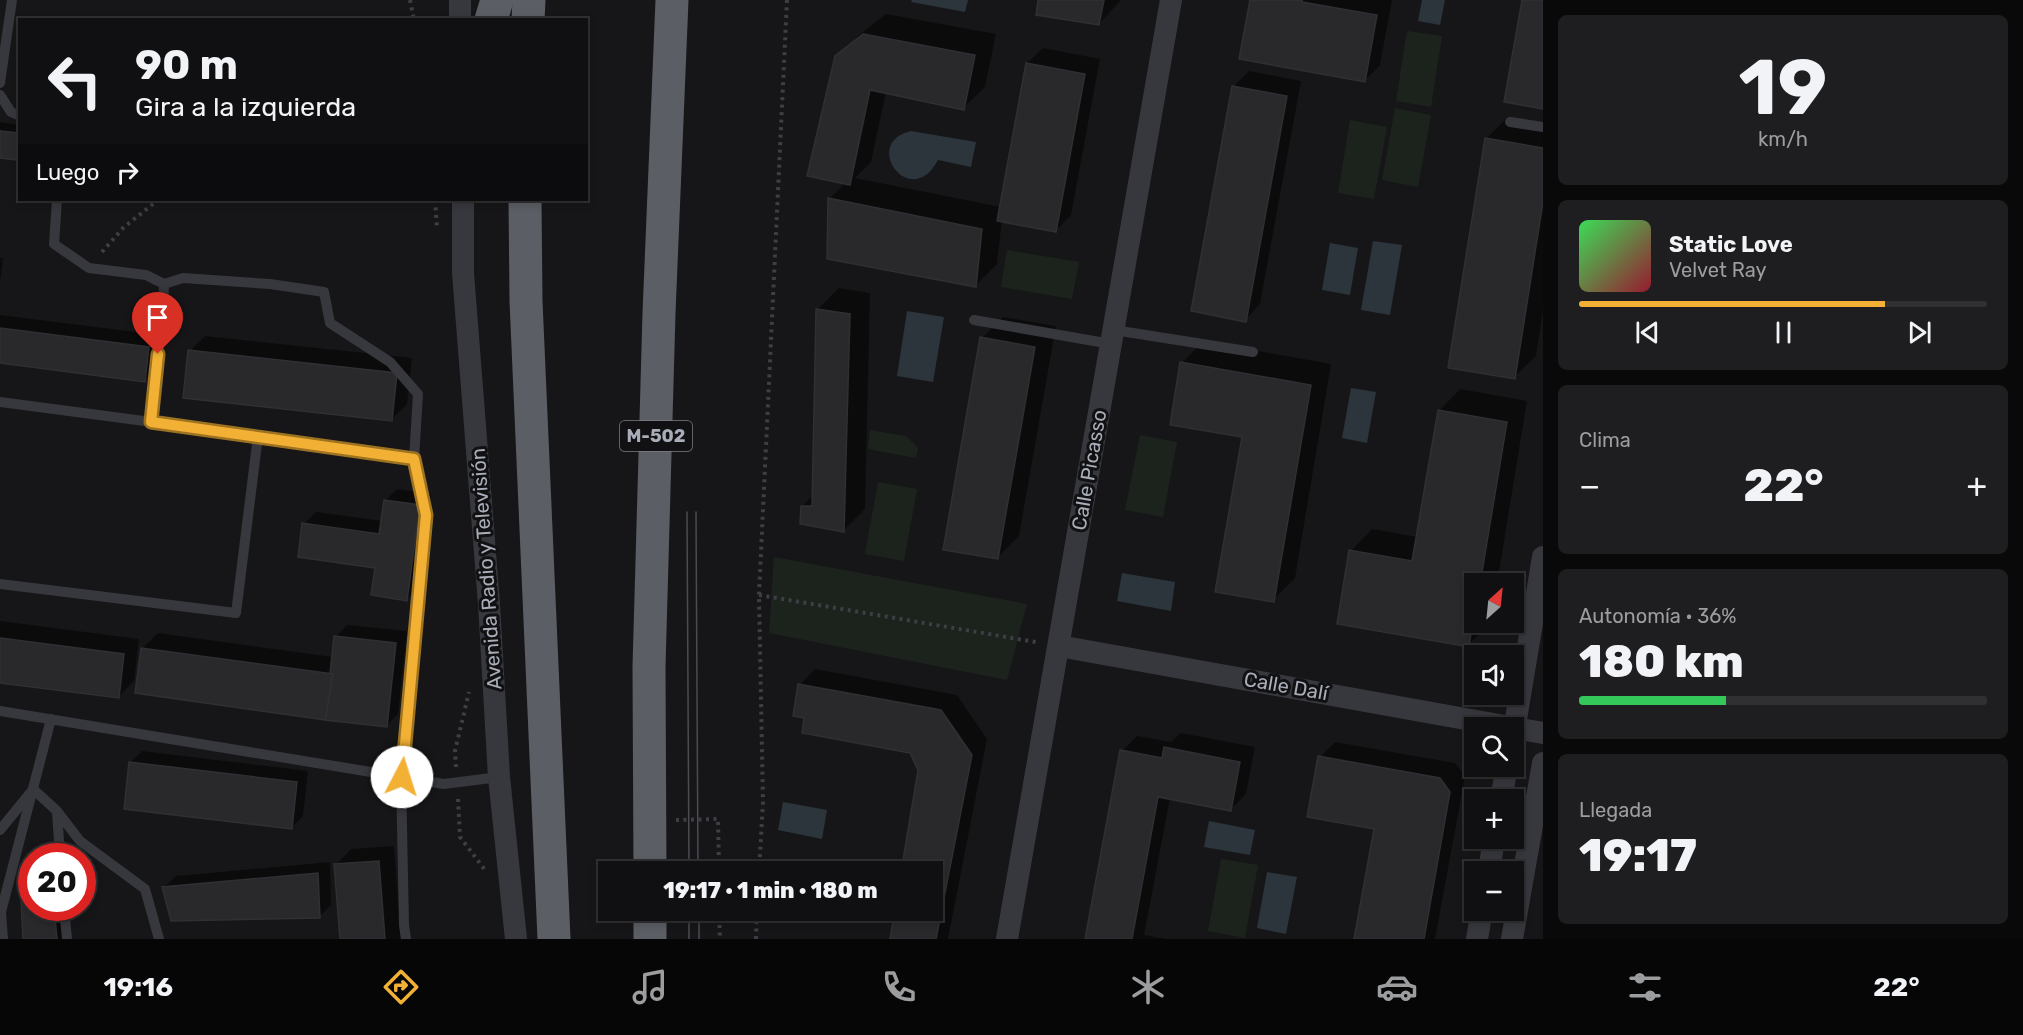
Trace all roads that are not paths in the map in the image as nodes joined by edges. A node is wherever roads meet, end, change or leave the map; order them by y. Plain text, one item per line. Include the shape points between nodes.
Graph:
1 (12, 0) edge
2 (460, 0) edge
3 (497, 0) edge
4 (529, 0) edge
5 (672, 0) edge
6 (1171, 0) edge
7 (460, 18) edge
8 (492, 18) edge
9 (528, 18) edge
10 (0, 83) edge
11 (0, 95) edge
12 (18, 115) edge
13 (1510, 122) dead end
14 (1543, 127) edge
15 (57, 201) edge
16 (463, 201) edge
17 (525, 201) edge
18 (164, 284) junction
19 (974, 320) dead end
20 (1113, 337) junction
21 (1253, 352) dead end
22 (0, 402) edge
23 (151, 422) junction
24 (258, 436) junction
25 (414, 459) junction
26 (1543, 557) edge
27 (0, 584) edge
28 (1059, 646) junction
29 (0, 711) edge
30 (1516, 717) edge
31 (51, 719) junction
32 (1464, 720) edge
33 (1524, 730) edge
34 (1543, 732) edge
35 (1543, 763) edge
36 (402, 777) junction
37 (499, 777) junction
38 (33, 789) junction
39 (57, 811) junction
40 (0, 830) edge
41 (59, 843) edge
42 (650, 861) edge
43 (65, 921) edge
44 (650, 921) edge
45 (1480, 921) edge
46 (3, 939) edge
47 (67, 939) edge
48 (159, 939) edge
49 (406, 939) edge
50 (516, 939) edge
51 (554, 939) edge
52 (650, 939) edge
53 (1007, 939) edge
54 (1477, 939) edge
55 (1512, 939) edge

1 - 10 lane
2 - 7 street
3 - 8 highway
4 - 9 highway
5 - 42 highway, M-502 via 649,644
6 - 20 street, Calle Picasso
11 - 12 lane
13 - 14 lane
15 - 18 lane via 54,244 89,268 147,275
16 - 37 street, Avenida Radio y Televisión via 463,273
17 - 51 highway
18 - 23 lane
18 - 25 lane via 183,278 324,292 330,323 390,362 418,394
19 - 20 lane
20 - 21 lane
20 - 28 street, Calle Picasso
22 - 23 lane
23 - 24 lane
24 - 25 lane
24 - 27 lane via 236,613
25 - 36 lane via 426,515
26 - 30 street
28 - 32 street, Calle Dalí
28 - 53 street, Calle Picasso
29 - 31 lane
31 - 36 lane
31 - 38 lane
33 - 34 street, Calle Dalí
35 - 55 street
36 - 37 lane via 444,784
36 - 49 lane
37 - 50 street, Avenida Radio y Televisión
38 - 39 lane
38 - 40 lane
38 - 46 lane via 1,912
39 - 41 lane
39 - 48 lane via 81,842 145,889
43 - 47 lane
44 - 52 highway
45 - 54 street

